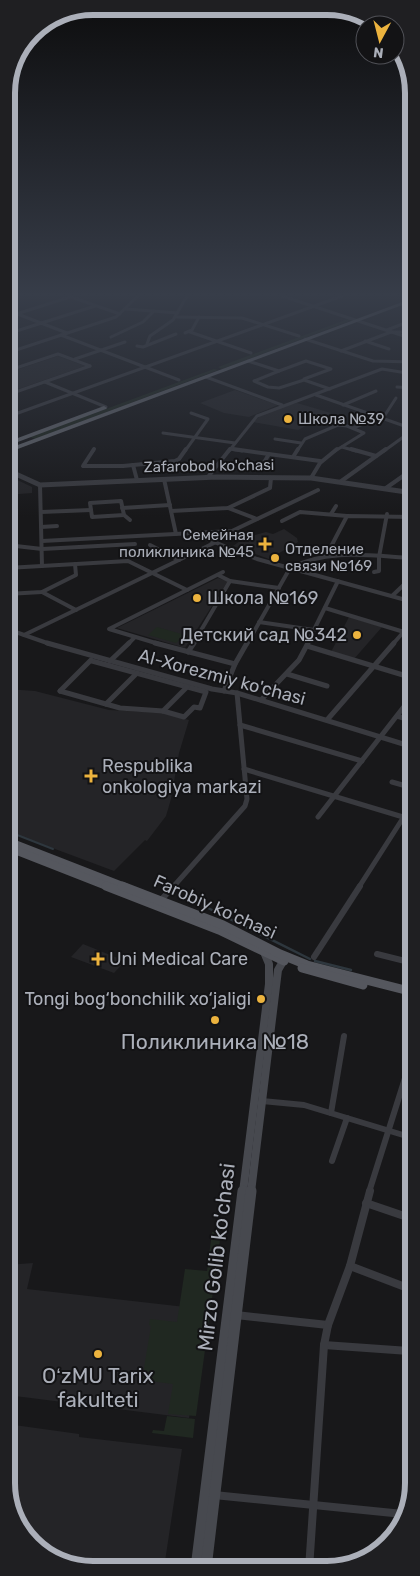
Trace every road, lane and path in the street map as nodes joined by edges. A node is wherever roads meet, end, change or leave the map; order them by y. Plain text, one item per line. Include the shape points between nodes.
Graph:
1 (80, 370) edge
2 (142, 370) edge
3 (150, 370) edge
4 (207, 370) edge
5 (222, 370) edge
6 (274, 370) edge
7 (282, 370) edge
8 (330, 370) edge
9 (381, 370) edge
10 (386, 370) edge
11 (278, 371) junction
12 (405, 372) edge
13 (206, 376) junction
14 (179, 380) junction
15 (304, 380) junction
16 (45, 382) junction
17 (397, 387) dead end
18 (405, 388) edge
19 (331, 389) junction
20 (376, 391) dead end
21 (15, 392) edge
22 (73, 394) junction
23 (316, 395) junction
24 (396, 398) dead end
25 (282, 405) junction
26 (343, 405) junction
27 (106, 407) junction
28 (192, 413) dead end
29 (15, 414) edge
30 (380, 417) junction
31 (352, 428) junction
32 (405, 428) edge
33 (163, 433) dead end
34 (405, 436) edge
35 (194, 437) junction
36 (25, 438) junction
37 (274, 439) dead end
38 (15, 441) edge
39 (32, 441) junction
40 (235, 442) junction
41 (301, 443) junction
42 (342, 447) junction
43 (15, 448) edge
44 (94, 449) dead end
45 (230, 449) junction
46 (269, 454) junction
47 (376, 456) junction
48 (292, 457) junction
49 (320, 461) junction
50 (263, 464) dead end
51 (133, 465) junction
52 (15, 474) edge
53 (405, 476) edge
54 (208, 477) junction
55 (271, 478) junction
56 (311, 478) junction
57 (164, 479) junction
58 (137, 480) junction
59 (340, 482) junction
60 (40, 485) junction
61 (386, 488) junction
62 (318, 490) dead end
63 (405, 492) edge
64 (170, 505) junction
65 (336, 506) dead end
66 (122, 508) junction
67 (228, 508) junction
68 (91, 510) junction
69 (171, 511) junction
70 (41, 512) junction
71 (312, 513) junction
72 (331, 514) junction
73 (386, 514) junction
74 (124, 515) junction
75 (405, 515) edge
76 (347, 516) junction
77 (257, 519) junction
78 (130, 520) dead end
79 (310, 520) dead end
80 (282, 521) dead end
81 (41, 526) junction
82 (57, 526) dead end
83 (176, 534) junction
84 (192, 534) junction
85 (42, 541) junction
86 (216, 542) junction
87 (135, 544) dead end
88 (150, 545) dead end
89 (15, 546) edge
90 (42, 549) junction
91 (326, 556) junction
92 (379, 557) junction
93 (405, 558) edge
94 (179, 560) junction
95 (75, 564) junction
96 (42, 566) junction
97 (15, 568) edge
98 (290, 568) junction
99 (374, 572) dead end
100 (152, 573) junction
101 (230, 581) junction
102 (338, 581) junction
103 (405, 584) edge
104 (279, 588) junction
105 (187, 590) junction
106 (42, 592) junction
107 (15, 594) edge
108 (392, 596) junction
109 (405, 600) edge
110 (325, 608) junction
111 (76, 610) junction
112 (260, 622) junction
113 (314, 630) junction
114 (15, 632) edge
115 (404, 632) joint
116 (24, 635) junction
117 (135, 637) junction
118 (307, 646) junction
119 (188, 652) junction
120 (89, 659) junction
121 (110, 661) junction
122 (235, 664) junction
123 (374, 667) junction
124 (137, 673) junction
125 (287, 674) junction
126 (405, 676) edge
127 (327, 686) dead end
128 (187, 687) junction
129 (224, 691) junction
130 (237, 693) junction
131 (261, 700) junction
132 (106, 704) junction
133 (405, 706) edge
134 (163, 711) junction
135 (397, 716) junction
136 (405, 718) edge
137 (327, 720) junction
138 (240, 725) junction
139 (381, 736) junction
140 (405, 744) edge
141 (362, 761) junction
142 (244, 769) junction
143 (392, 782) dead end
144 (405, 786) edge
145 (334, 797) junction
146 (318, 817) dead end
147 (403, 818) joint
148 (15, 844) edge
149 (15, 850) edge
150 (159, 902) junction
151 (264, 952) joint
152 (377, 954) dead end
153 (314, 957) dead end
154 (279, 959) junction
155 (405, 961) edge
156 (405, 990) edge
157 (405, 995) edge
158 (344, 1036) dead end
159 (405, 1080) edge
160 (258, 1100) junction
161 (331, 1113) junction
162 (347, 1118) junction
163 (390, 1130) junction
164 (405, 1135) edge
165 (332, 1161) dead end
166 (366, 1203) junction
167 (405, 1217) edge
168 (350, 1266) junction
169 (405, 1287) edge
170 (232, 1315) junction
171 (328, 1325) junction
172 (324, 1346) junction
173 (405, 1350) edge
174 (210, 1494) junction
175 (312, 1506) junction
176 (399, 1514) edge
177 (197, 1561) edge
178 (206, 1561) edge
179 (309, 1561) edge

1 - 16 street
2 - 22 street
3 - 14 street
4 - 14 highway
5 - 13 highway
6 - 11 street
7 - 11 street
8 - 15 street
9 - 19 street
10 - 12 street
11 - 15 street via 254,381 277,390
13 - 25 street
13 - 39 highway
14 - 27 highway
15 - 19 street
16 - 21 street
16 - 22 street
17 - 18 street
19 - 23 street
20 - 26 street
22 - 27 street
22 - 29 street
23 - 25 street
23 - 26 street
24 - 30 street
25 - 40 street via 257,416
26 - 30 street
27 - 36 highway
28 - 35 street via 208,420
30 - 31 street
30 - 32 street
31 - 41 street via 338,425
31 - 42 street via 364,433
33 - 35 street
34 - 47 street
35 - 40 street
35 - 51 street via 175,461
36 - 38 highway
36 - 39 highway
37 - 41 street
39 - 43 highway
40 - 45 street
41 - 48 street
42 - 47 street
42 - 49 street
44 - 51 street via 83,466
45 - 46 street
45 - 54 street
46 - 48 street
46 - 50 street
47 - 59 street
48 - 49 street
49 - 56 street
51 - 58 street
52 - 60 street, Zafarobod ko'chasi
53 - 61 street
54 - 55 street, Zafarobod ko'chasi
54 - 57 street, Zafarobod ko'chasi
55 - 56 street, Zafarobod ko'chasi
55 - 67 street via 270,488
56 - 59 street, Zafarobod ko'chasi
57 - 58 street, Zafarobod ko'chasi
57 - 64 street
58 - 60 street, Zafarobod ko'chasi
59 - 61 street, Zafarobod ko'chasi
60 - 70 street
61 - 63 street, Zafarobod ko'chasi
62 - 77 street
64 - 66 street
64 - 69 street
65 - 72 street
66 - 68 street via 121,501 92,502
66 - 74 street
67 - 69 street
67 - 77 street
68 - 70 street
68 - 74 street via 92,517
69 - 83 street
70 - 81 street
71 - 72 street
71 - 79 street
71 - 80 street via 300,512
72 - 76 street
73 - 75 street
73 - 76 street
73 - 92 street
74 - 78 street
76 - 91 street
77 - 84 street via 231,531
81 - 82 street
81 - 85 street
83 - 84 street
83 - 85 street
84 - 86 street
85 - 90 street
86 - 94 street
86 - 98 street
87 - 90 street
88 - 94 street
89 - 90 street
90 - 96 street
91 - 92 street
91 - 98 street via 302,560
92 - 93 street
92 - 99 street via 378,571
94 - 100 street
95 - 96 street
95 - 100 street via 128,561
95 - 106 street via 76,575
96 - 97 street
98 - 102 street
98 - 104 street
100 - 105 street
100 - 111 street
101 - 104 street
101 - 105 street via 221,574
101 - 119 street
102 - 108 street
102 - 110 street
103 - 108 street
104 - 112 street
105 - 117 street via 110,628
106 - 107 street
106 - 111 street
108 - 109 street
110 - 113 street
110 - 115 street
111 - 116 street
112 - 113 street
112 - 122 street
113 - 118 street
114 - 116 street, Al-Xorezmiy ko'chasi
115 - 123 street
116 - 120 street, Al-Xorezmiy ko'chasi
117 - 119 street
117 - 121 street
118 - 123 street
118 - 125 street
119 - 122 street
120 - 121 street, Al-Xorezmiy ko'chasi
120 - 124 street
120 - 132 street via 60,691
121 - 129 street, Al-Xorezmiy ko'chasi
122 - 129 street
123 - 126 street
123 - 137 street
124 - 128 street
124 - 132 street
125 - 127 street
125 - 131 street
128 - 134 street
128 - 134 street via 206,692 200,708 194,707 184,717
129 - 130 street, Al-Xorezmiy ko'chasi
130 - 131 street, Al-Xorezmiy ko'chasi
130 - 138 street
131 - 137 street, Al-Xorezmiy ko'chasi
132 - 134 street
133 - 135 street
135 - 136 street
135 - 139 street
137 - 139 street, Al-Xorezmiy ko'chasi
138 - 141 street
138 - 142 street
139 - 140 street, Al-Xorezmiy ko'chasi
139 - 141 street
141 - 145 street
142 - 145 street
142 - 150 street via 245,806
143 - 144 street
145 - 146 street
145 - 147 street
147 - 153 street
148 - 150 main road, Farobiy ko'chasi
149 - 150 main road, Farobiy ko'chasi
150 - 151 main road, Farobiy ko'chasi
150 - 154 main road, Farobiy ko'chasi via 243,934
151 - 154 main road via 270,960
152 - 155 street
154 - 156 main road, Farobiy ko'chasi
154 - 157 main road, Farobiy ko'chasi via 312,972
154 - 160 main road, Mirzo Golib ko'chasi
158 - 161 street
159 - 163 street
160 - 161 street via 304,1105
160 - 170 main road, Mirzo Golib ko'chasi
161 - 162 street
162 - 163 street
162 - 165 street
163 - 164 street
163 - 166 street
166 - 167 street
166 - 168 street
168 - 169 street
168 - 171 street
170 - 171 street
170 - 174 main road, Mirzo Golib ko'chasi
171 - 172 street
172 - 173 street
172 - 175 street
174 - 175 street
174 - 177 main road, Mirzo Golib ko'chasi
174 - 178 main road, Mirzo Golib ko'chasi
175 - 176 street
175 - 179 street

